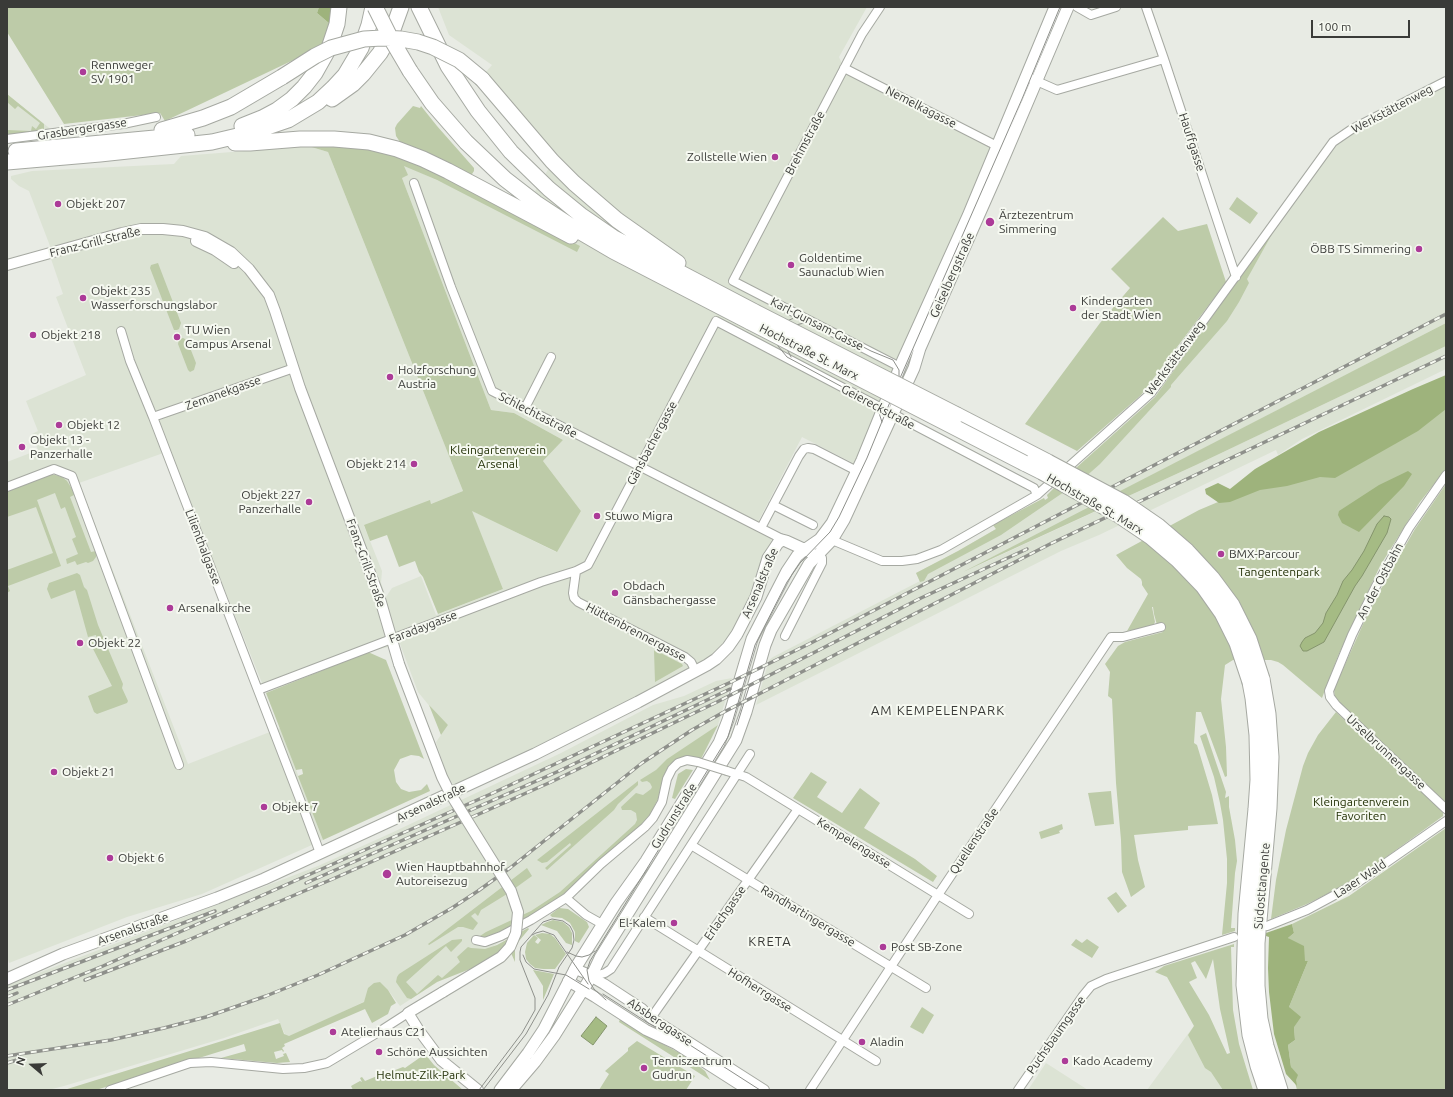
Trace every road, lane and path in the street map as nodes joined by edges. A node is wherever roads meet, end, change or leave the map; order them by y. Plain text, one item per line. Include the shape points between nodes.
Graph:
1 (340, 7) edge
2 (374, 7) edge
3 (401, 7) edge
4 (419, 7) edge
5 (880, 7) edge
6 (1055, 7) edge
7 (1068, 7) edge
8 (1077, 7) edge
9 (1116, 7) edge
10 (1146, 7) edge
11 (1164, 59) junction
12 (844, 68) junction
13 (1031, 79) junction
14 (1446, 81) edge
15 (297, 116) junction
16 (156, 117) dead end
17 (7, 139) edge
18 (130, 140) junction
19 (212, 142) junction
20 (997, 146) junction
21 (7, 152) edge
22 (7, 162) edge
23 (414, 183) dead end
24 (613, 251) junction
25 (7, 265) edge
26 (7, 272) edge
27 (1236, 277) junction
28 (733, 281) joint
29 (719, 293) junction
30 (716, 321) joint
31 (280, 327) junction
32 (121, 331) dead end
33 (552, 357) dead end
34 (900, 367) junction
35 (294, 368) junction
36 (525, 408) junction
37 (882, 409) junction
38 (893, 414) junction
39 (153, 417) junction
40 (639, 466) junction
41 (857, 471) junction
42 (1446, 475) edge
43 (7, 487) edge
44 (1037, 495) junction
45 (773, 505) junction
46 (813, 526) dead end
47 (761, 528) junction
48 (829, 537) junction
49 (784, 540) junction
50 (804, 550) junction
51 (818, 555) junction
52 (588, 564) joint
53 (576, 572) junction
54 (1161, 627) dead end
55 (785, 636) dead end
56 (392, 639) junction
57 (696, 672) junction
58 (1256, 681) junction
59 (258, 690) junction
60 (1329, 694) joint
61 (750, 754) dead end
62 (179, 764) dead end
63 (737, 774) junction
64 (1446, 808) edge
65 (798, 809) junction
66 (1446, 821) edge
67 (691, 844) junction
68 (320, 854) junction
69 (748, 880) junction
70 (938, 895) junction
71 (566, 898) junction
72 (969, 914) dead end
73 (644, 917) junction
74 (602, 924) junction
75 (1267, 926) dead end
76 (1234, 937) dead end
77 (476, 940) dead end
78 (698, 951) junction
79 (891, 967) junction
80 (574, 970) junction
81 (591, 977) junction
82 (7, 979) edge
83 (568, 982) junction
84 (926, 988) dead end
85 (583, 990) junction
86 (408, 1013) junction
87 (651, 1018) junction
88 (842, 1041) junction
89 (876, 1062) dead end
90 (110, 1090) edge
91 (478, 1090) edge
92 (500, 1090) edge
93 (511, 1090) edge
94 (748, 1090) edge
95 (764, 1090) edge
96 (810, 1090) edge
97 (1018, 1090) edge
98 (1266, 1090) edge
99 (1280, 1090) edge

1 - 18 highway via 333,37 324,59 304,87 278,110 228,130
2 - 15 highway via 365,40 350,68 326,95
2 - 24 highway, Hochstraße St. Marx, bridge via 421,87 466,142 536,203
3 - 15 highway via 386,43 363,74 330,101
4 - 29 highway, Hochstraße St. Marx, bridge via 442,54 467,96 499,138 536,177 577,212 614,238
5 - 12 street, Brehmstraße
6 - 13 main road, Geiselbergstraße
7 - 13 main road, Geiselbergstraße
8 - 9 street via 1091,16
10 - 11 street, Hauffgasse
11 - 13 street via 1057,90
11 - 27 street, Hauffgasse
12 - 20 street, Nemelkagasse
12 - 28 street, Brehmstraße
13 - 20 main road, Geiselbergstraße
13 - 38 main road, Geiselbergstraße via 997,174
14 - 27 street, Werkstättenweg via 1333,142
15 - 19 highway via 250,133
16 - 17 street, Grasbergergasse via 123,124
18 - 21 highway
18 - 29 highway, bridge via 231,107 331,48 364,39 401,39 418,42 459,60 482,79 552,161 595,202
19 - 22 highway
19 - 24 highway via 250,143 306,139 350,140 382,145 411,154 566,234
20 - 34 main road, Geiselbergstraße
23 - 36 street, Schlechtastraße via 492,391
24 - 58 highway, Hochstraße St. Marx, bridge via 1042,472 1135,526 1178,560 1203,586 1230,627
25 - 31 street, Franz-Grill-Straße via 141,229 176,229 191,232 224,247 249,269 269,295
26 - 31 street, Franz-Grill-Straße via 134,237 182,237 215,250 234,263 255,286
27 - 44 street, Werkstättenweg via 1151,393
28 - 34 street, Karl-Gunsam-Gasse
29 - 58 highway, Hochstraße St. Marx, bridge via 1123,502 1153,523 1201,564 1223,592 1249,639
30 - 37 street, Geiereckstraße
30 - 40 street, Gänsbachergasse
31 - 35 street, Franz-Grill-Straße
32 - 39 street, Lilienthalgasse
33 - 36 street
34 - 37 main road, Geiselbergstraße
35 - 39 street, Zemanekgasse
35 - 56 street, Franz-Grill-Straße via 378,591
36 - 40 street, Schlechtastraße
37 - 38 street, Geiereckstraße
37 - 41 main road, Geiselbergstraße
38 - 44 street, Geiereckstraße via 1034,488
38 - 48 main road, Geiselbergstraße via 844,520
39 - 59 street, Lilienthalgasse
40 - 47 street, Schlechtastraße
40 - 52 street, Gänsbachergasse
41 - 45 street via 814,449 806,448 799,456
41 - 48 main road, Geiselbergstraße via 832,523
42 - 60 street, An der Ostbahn via 1409,528 1376,586 1338,666
43 - 62 street via 54,469 72,476
44 - 48 street, Werkstättenweg via 941,550 917,559 882,561
45 - 46 street
45 - 47 street
47 - 49 street, Schlechtastraße
48 - 50 main road, Gudrunstraße
48 - 51 main road, Gudrunstraße
49 - 50 main road
49 - 57 main road, Arsenalstraße via 772,550 756,597 734,639 721,655
50 - 51 main road
50 - 74 main road, Gudrunstraße via 787,571 752,639 719,743 646,861
51 - 55 street via 822,558 822,563
51 - 81 main road, Gudrunstraße via 809,564 768,636 736,740 600,958
52 - 53 street, Faradaygasse
53 - 56 street, Faradaygasse via 541,582
53 - 57 street, Hüttenbrennergasse via 574,598 687,658
54 - 70 street, Quellenstraße via 1123,637 1111,637
56 - 59 street, Faradaygasse
56 - 86 street, Franz-Grill-Straße, bridge via 439,770 453,798 511,891 518,918 513,940 501,957
57 - 68 main road, Arsenalstraße via 570,738
58 - 98 highway, Südosttangente via 1258,780 1246,914 1244,986 1250,1035
58 - 99 highway, Südosttangente via 1268,714 1271,780 1256,959 1257,986 1260,1019
59 - 68 street, Lilienthalgasse
60 - 64 street, Urselbrunnengasse via 1338,706
61 - 63 street
63 - 65 street, Kempelengasse
63 - 67 street
63 - 71 street, Kempelengasse, bridge via 698,762 687,760 678,763 667,779 662,802 653,818
65 - 69 street, Erlachgasse
65 - 70 street, Kempelengasse
66 - 75 street, Laaer Wald via 1357,883 1306,910
67 - 69 street, Randhartingergasse
67 - 73 street
68 - 82 main road, Arsenalstraße via 226,895 69,952
69 - 78 street, Erlachgasse
69 - 79 street, Randhartingergasse
70 - 72 street, Kempelengasse
70 - 79 street, Quellenstraße
71 - 74 street via 586,915
71 - 77 street, Kempelengasse via 501,936 485,942
73 - 78 street, Hofherrgasse
73 - 81 street via 611,969
74 - 80 main road, Gudrunstraße
76 - 97 street, Puchsbaumgasse via 1106,979 1092,986
78 - 87 street, Erlachgasse
78 - 88 street, Hofherrgasse
79 - 84 street, Randhartingergasse
79 - 88 street, Quellenstraße
80 - 81 street, Absberggasse
80 - 83 main road, Gudrunstraße
81 - 85 main road, Gudrunstraße
81 - 87 street, Absberggasse via 642,1009
83 - 85 street, Absberggasse
83 - 92 main road, Gudrunstraße via 540,1035
85 - 93 main road, Gudrunstraße via 548,1045
85 - 94 street, Absberggasse via 646,1030 676,1044
86 - 90 street via 327,1063 283,1069 211,1062 190,1063
86 - 91 street via 441,1060
87 - 95 street, Absberggasse
88 - 89 street, Hofherrgasse
88 - 96 street, Quellenstraße

